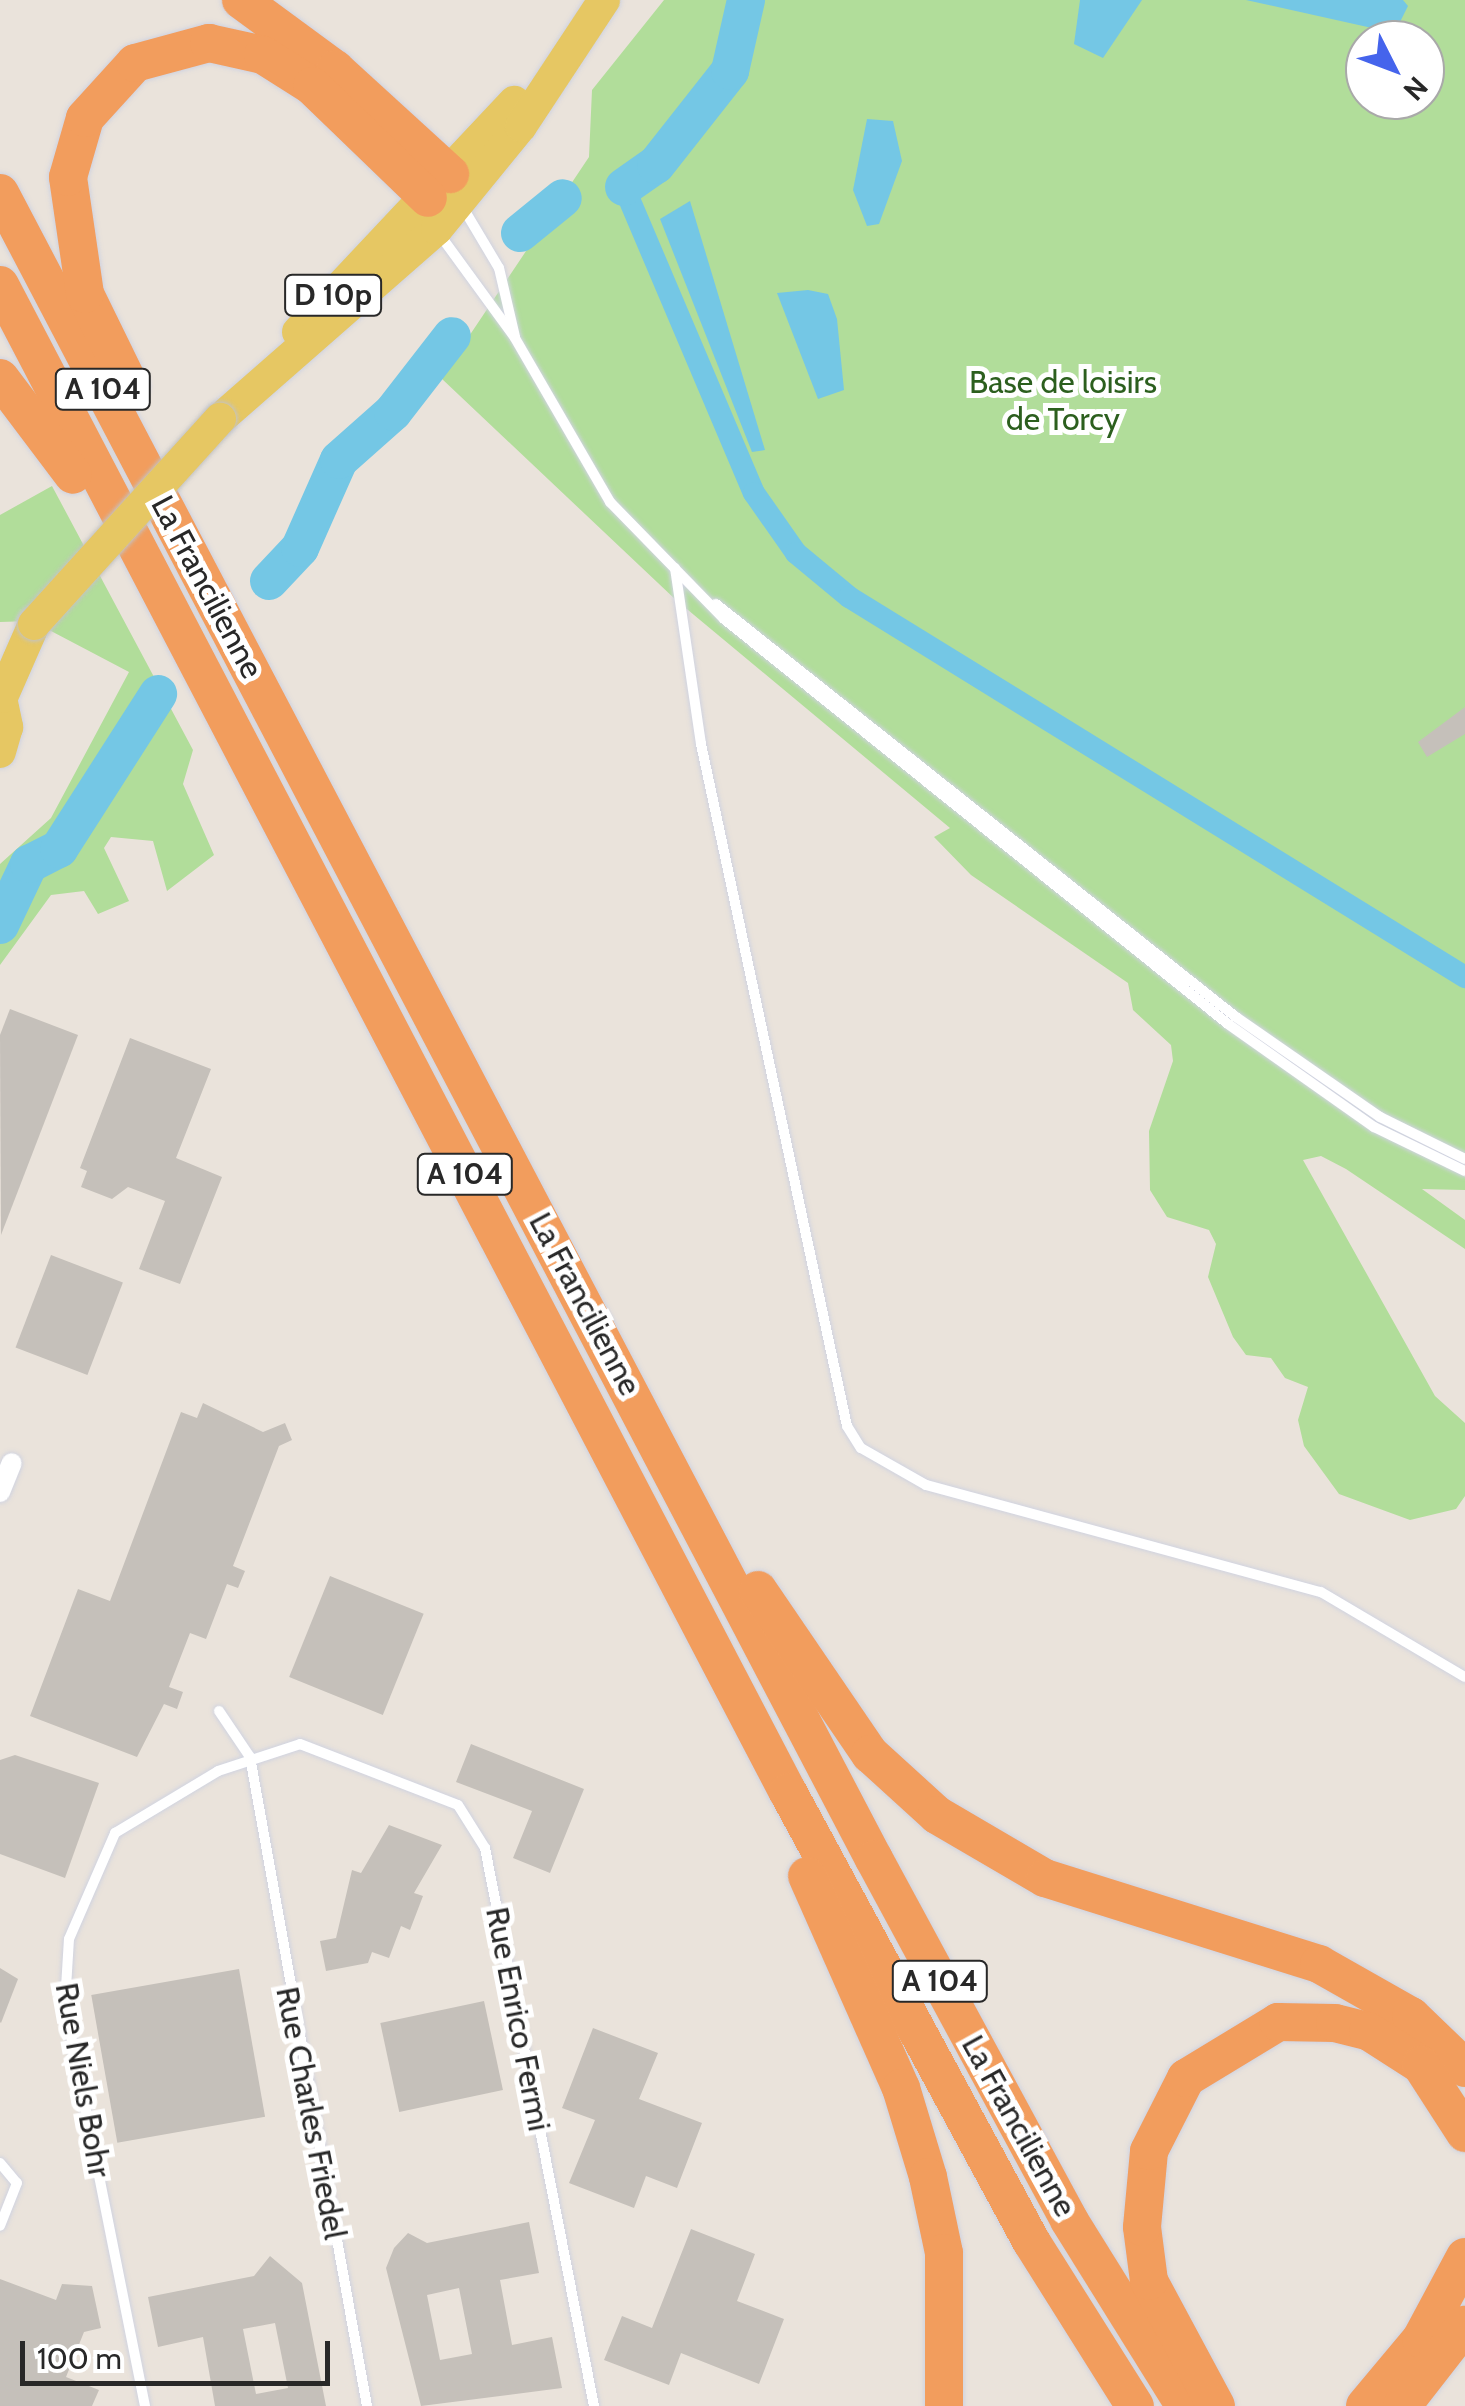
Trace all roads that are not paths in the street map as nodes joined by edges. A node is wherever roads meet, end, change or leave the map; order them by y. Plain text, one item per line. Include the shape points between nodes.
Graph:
1 (241, 0) edge
2 (603, 0) edge
3 (0, 193) edge
4 (443, 201) junction
5 (0, 285) edge
6 (515, 338) junction
7 (0, 378) edge
8 (142, 556) junction
9 (675, 568) junction
10 (206, 585) junction
11 (716, 604) junction
12 (34, 624) junction
13 (0, 643) edge
14 (1, 695) edge
15 (0, 752) edge
16 (1465, 1159) edge
17 (1465, 1171) edge
18 (6, 1458) edge
19 (0, 1492) edge
20 (713, 1546) junction
21 (1465, 1677) edge
22 (219, 1711) dead end
23 (300, 1744) joint
24 (250, 1758) junction
25 (788, 1792) junction
26 (1465, 2068) edge
27 (1465, 2133) edge
28 (0, 2163) edge
29 (0, 2226) edge
30 (1465, 2256) edge
31 (1465, 2325) edge
32 (146, 2406) edge
33 (366, 2406) edge
34 (594, 2406) edge
35 (944, 2406) edge
36 (1135, 2406) edge
37 (1185, 2406) edge
38 (1216, 2406) edge
39 (1365, 2406) edge
40 (1402, 2406) edge

1 - 4 highway via 335,69
2 - 4 main road, D 10p
3 - 10 highway, La Francilienne / A 104
4 - 6 lane
4 - 6 lane via 499,268
4 - 10 highway via 312,86 230,45 150,55 116,78 85,118 68,177 72,249 85,294 206,536
4 - 12 main road, D 10p, bridge via 220,419
5 - 8 highway, La Francilienne / A 104
6 - 9 lane via 610,502
7 - 8 highway via 47,431 99,524
8 - 25 highway, La Francilienne / A 104
9 - 11 lane
9 - 21 lane via 701,744 847,1426 862,1448 926,1485 1321,1592
10 - 20 highway, La Francilienne / A 104
11 - 16 lane via 1236,1017 1380,1117
11 - 17 lane via 1093,923 1374,1127
12 - 13 main road, D 10p
12 - 14 main road, D 10p
14 - 15 main road
18 - 19 street
20 - 26 highway via 745,1570 870,1754 937,1816 1046,1878 1319,1964 1411,2016
20 - 37 highway, La Francilienne / A 104 via 1070,2220
22 - 24 lane
23 - 24 lane, Rue Niels Bohr
23 - 34 lane, Rue Enrico Fermi via 458,1804 485,1848
24 - 32 lane, Rue Niels Bohr via 176,1795 106,1843 62,1978
24 - 33 lane, Rue Charles Friedel via 256,1820
25 - 35 highway via 795,1850 888,2055 928,2176 944,2253
25 - 36 highway, La Francilienne / A 104 via 1031,2241
27 - 38 highway via 1421,2065 1368,2031 1335,2023 1278,2022 1186,2078 1149,2150 1142,2227 1149,2282
28 - 29 lane via 16,2184
30 - 39 highway via 1422,2339
31 - 40 highway

